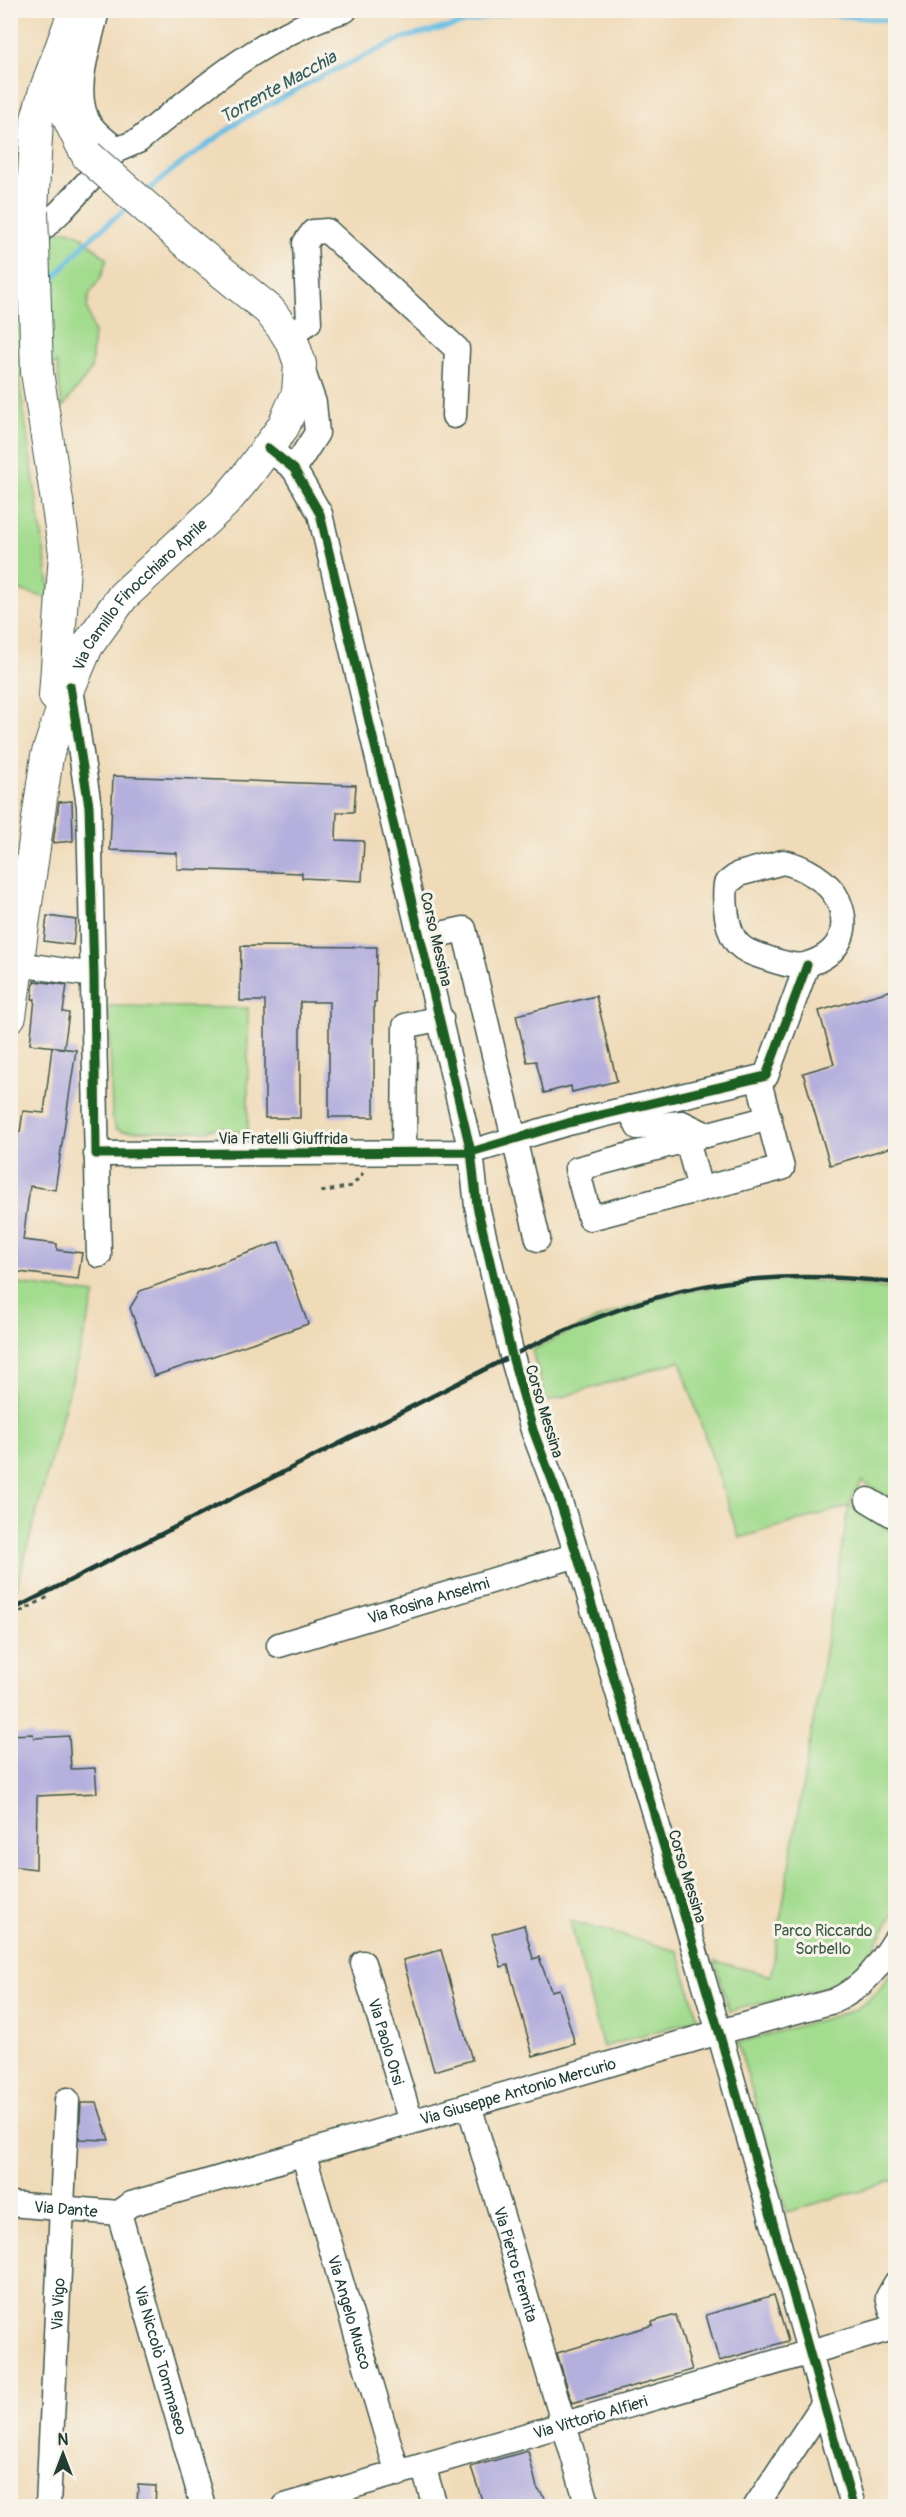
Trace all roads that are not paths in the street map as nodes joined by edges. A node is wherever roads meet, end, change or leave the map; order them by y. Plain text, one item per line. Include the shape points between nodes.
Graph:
1 (96, 10) edge
2 (345, 10) edge
3 (71, 22) edge
4 (103, 153) junction
5 (32, 178) junction
6 (10, 259) edge
7 (294, 350) junction
8 (454, 416) dead end
9 (268, 448) junction
10 (294, 469) junction
11 (65, 553) junction
12 (105, 618) junction
13 (70, 686) junction
14 (47, 756) junction
15 (422, 938) junction
16 (18, 964) junction
17 (807, 965) junction
18 (94, 975) junction
19 (10, 1016) edge
20 (441, 1018) junction
21 (758, 1078) junction
22 (629, 1108) junction
23 (769, 1118) junction
24 (697, 1137) junction
25 (514, 1138) junction
26 (404, 1152) junction
27 (96, 1154) junction
28 (472, 1159) junction
29 (700, 1190) junction
30 (538, 1239) dead end
31 (99, 1255) dead end
32 (868, 1500) dead end
33 (896, 1517) edge
34 (577, 1555) junction
35 (279, 1645) dead end
36 (896, 1939) edge
37 (363, 1963) dead end
38 (719, 2032) junction
39 (67, 2100) dead end
40 (469, 2105) junction
41 (411, 2122) junction
42 (303, 2153) junction
43 (10, 2204) edge
44 (62, 2209) junction
45 (119, 2213) junction
46 (896, 2283) edge
47 (896, 2326) edge
48 (810, 2353) junction
49 (824, 2403) junction
50 (563, 2424) junction
51 (423, 2466) junction
52 (398, 2474) junction
53 (334, 2500) edge
54 (48, 2506) edge
55 (203, 2506) edge
56 (285, 2506) edge
57 (435, 2506) edge
58 (588, 2506) edge
59 (756, 2506) edge
60 (854, 2506) edge

1 - 4 street via 83,73 83,107
2 - 4 street via 276,39 210,83 138,141
3 - 4 main road via 61,80 63,106
3 - 5 main road via 37,119
4 - 5 main road via 54,146
4 - 6 street via 61,211
4 - 7 main road, bridge via 189,246 269,310
5 - 11 main road, bridge via 37,372
7 - 8 street via 309,322 305,243 313,232 327,231 457,349
7 - 9 main road, Via Camillo Finocchiaro Aprile via 298,393
7 - 10 street via 314,403 317,434
9 - 10 street
9 - 12 main road, Via Camillo Finocchiaro Aprile via 224,502 123,596
10 - 15 street, Corso Messina via 320,514
11 - 12 main road via 79,616 92,623
11 - 14 main road
12 - 13 main road, Via Camillo Finocchiaro Aprile via 87,646
13 - 14 main road, Via Camillo Finocchiaro Aprile
13 - 18 street via 89,806
14 - 16 main road, Via Camillo Finocchiaro Aprile
15 - 20 street, Corso Messina
15 - 25 street via 464,928
16 - 18 street
16 - 19 main road, Via Camillo Finocchiaro Aprile
17 - 17 street via 834,949 844,933 844,915 836,896 813,874 783,862 739,874 726,884 724,900 738,945 781,963
17 - 21 street via 766,1076
18 - 27 street
20 - 26 street via 405,1026
20 - 28 street, Corso Messina
21 - 22 street, Via Fratelli Giuffrida
21 - 23 street
22 - 24 street via 638,1127 682,1123
22 - 25 street, Via Fratelli Giuffrida
23 - 24 street
23 - 29 street via 782,1168
24 - 29 street
24 - 29 street via 577,1168 590,1218
25 - 28 street, Via Fratelli Giuffrida
25 - 30 street
26 - 27 street, Via Fratelli Giuffrida
26 - 28 street, Via Fratelli Giuffrida
27 - 31 street
28 - 34 street, Corso Messina via 477,1206 512,1356 533,1430
32 - 33 street
34 - 35 street, Via Rosina Anselmi
34 - 38 street, Corso Messina
36 - 38 street, Via Giuseppe Antonio Mercurio via 872,1974 850,1994
37 - 41 street, Via Paolo Orsi
38 - 40 street, Via Giuseppe Antonio Mercurio
38 - 48 street, Corso Messina
39 - 44 street, Via Vigo
40 - 41 street, Via Giuseppe Antonio Mercurio
40 - 50 street, Via Pietro Eremita
41 - 42 street, Via Giuseppe Antonio Mercurio
42 - 45 street, Via Giuseppe Antonio Mercurio via 131,2204
42 - 52 street, Via Angelo Musco
43 - 44 street, Via Dante
44 - 45 street, Via Dante
44 - 54 street, Via Vigo
45 - 55 street, Via Niccolò Tommaseo
46 - 47 street via 888,2297
47 - 48 street, Via Vittorio Alfieri
48 - 49 street, Corso Messina
48 - 50 street, Via Vittorio Alfieri
49 - 59 street
49 - 60 street, Corso Messina
50 - 51 street, Via Vittorio Alfieri
50 - 58 street, Via Pietro Eremita
51 - 52 street, Via Vittorio Alfieri
51 - 57 street
52 - 53 street, Via Vittorio Alfieri
53 - 56 street, Via Vittorio Alfieri

